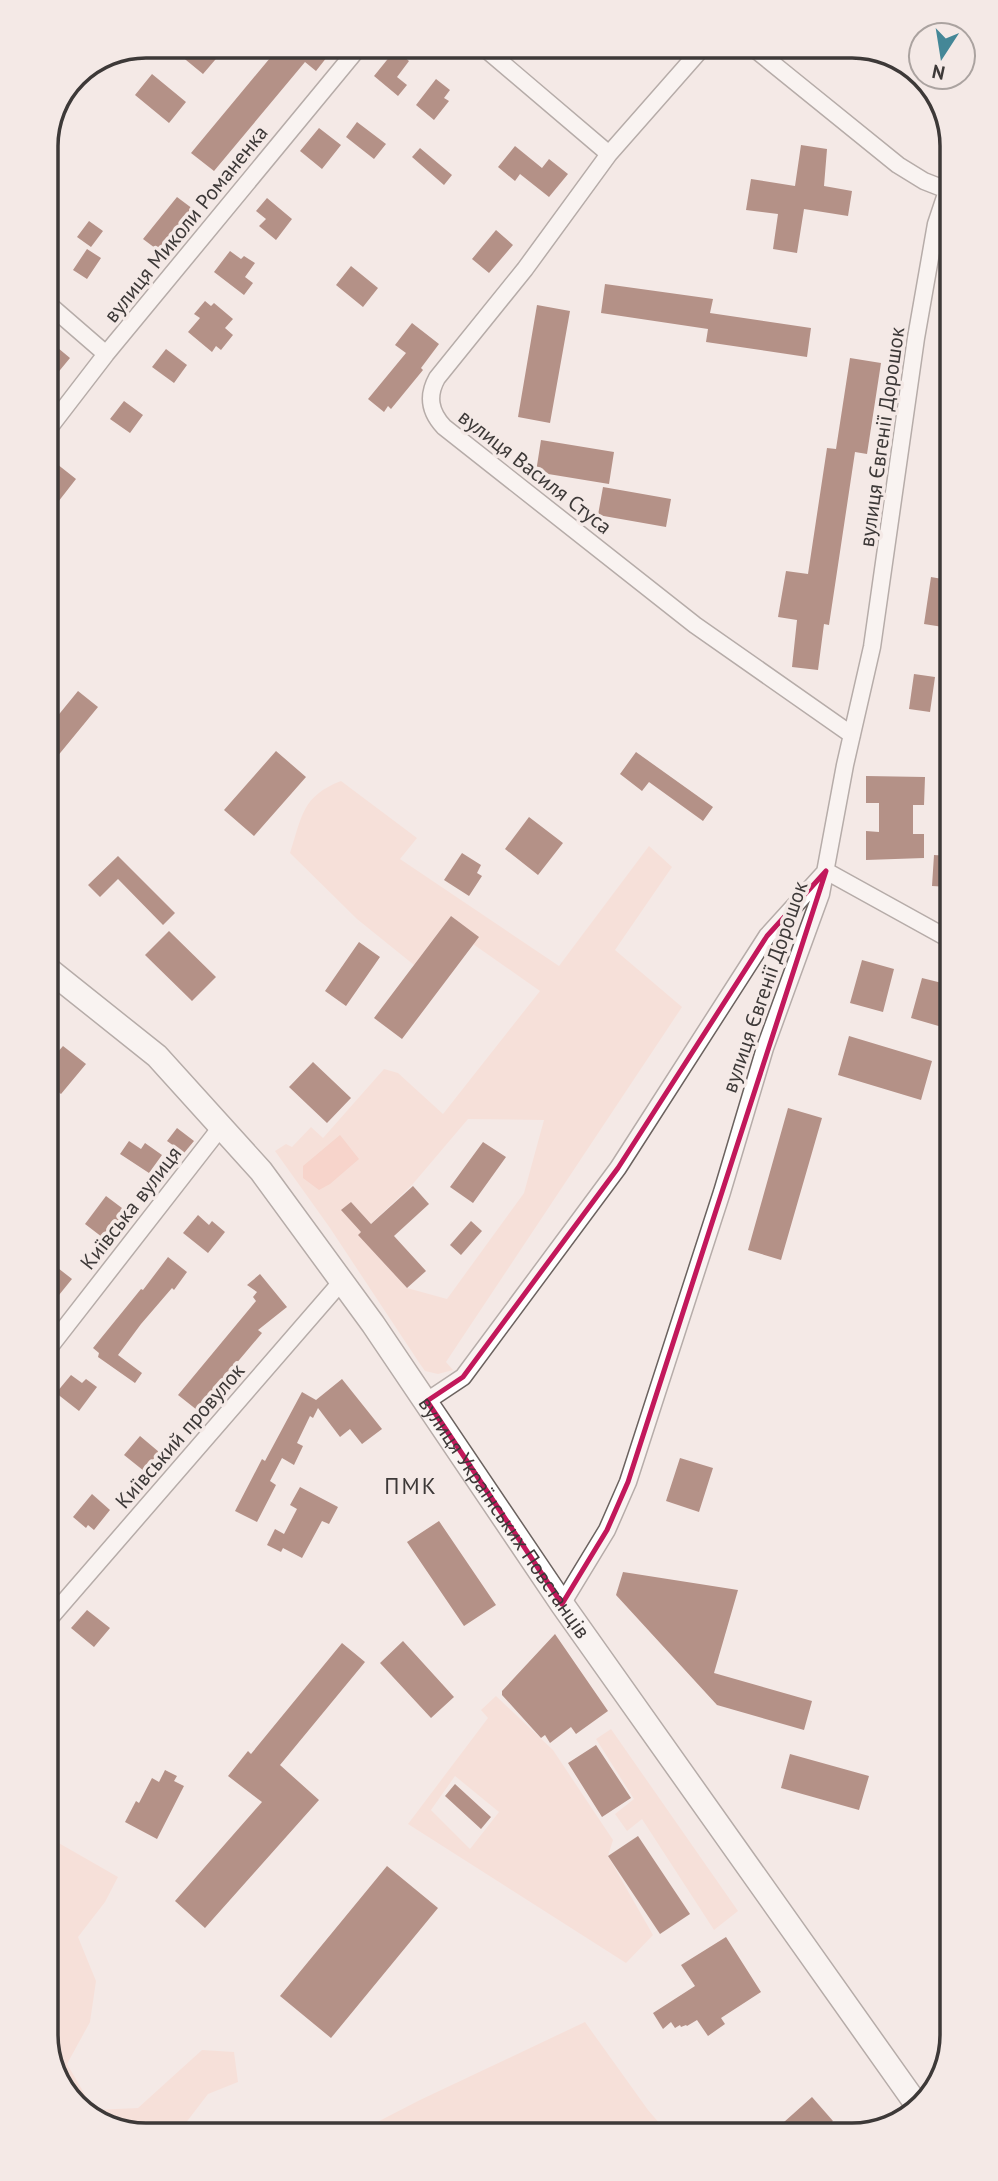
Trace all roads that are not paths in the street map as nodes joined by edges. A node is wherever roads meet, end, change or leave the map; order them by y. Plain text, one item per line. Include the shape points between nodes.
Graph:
1 (350, 58) edge
2 (496, 58) edge
3 (693, 58) edge
4 (766, 58) edge
5 (608, 154) junction
6 (940, 187) edge
7 (940, 212) edge
8 (58, 313) edge
9 (106, 355) junction
10 (58, 418) edge
11 (852, 735) junction
12 (826, 871) junction
13 (940, 934) edge
14 (58, 977) edge
15 (220, 1127) junction
16 (342, 1281) junction
17 (58, 1337) edge
18 (427, 1401) junction
19 (562, 1604) junction
20 (58, 1609) edge
21 (912, 2099) edge

1 - 9 street, вулиця Миколи Романенка
2 - 5 street
3 - 5 street, вулиця Василя Стуса
4 - 6 street via 898,165
5 - 11 street, вулиця Василя Стуса via 525,270 437,378 430,393 433,411 443,427 695,625
7 - 11 street, вулиця Євгенії Дорошок via 872,647
8 - 9 street
9 - 10 street, вулиця Миколи Романенка
11 - 12 street, вулиця Євгенії Дорошок
12 - 13 street
12 - 18 street via 767,936 618,1168 463,1377
12 - 19 street, вулиця Євгенії Дорошок via 628,1482 607,1530
14 - 15 street, вулиця Українських Повстанців via 157,1056
15 - 16 street, вулиця Українських Повстанців via 261,1171
15 - 17 street, Київська вулиця
16 - 18 street, вулиця Українських Повстанців
16 - 20 street, Київський провулок
18 - 19 street, вулиця Українських Повстанців
19 - 21 street, вулиця Українських Повстанців

